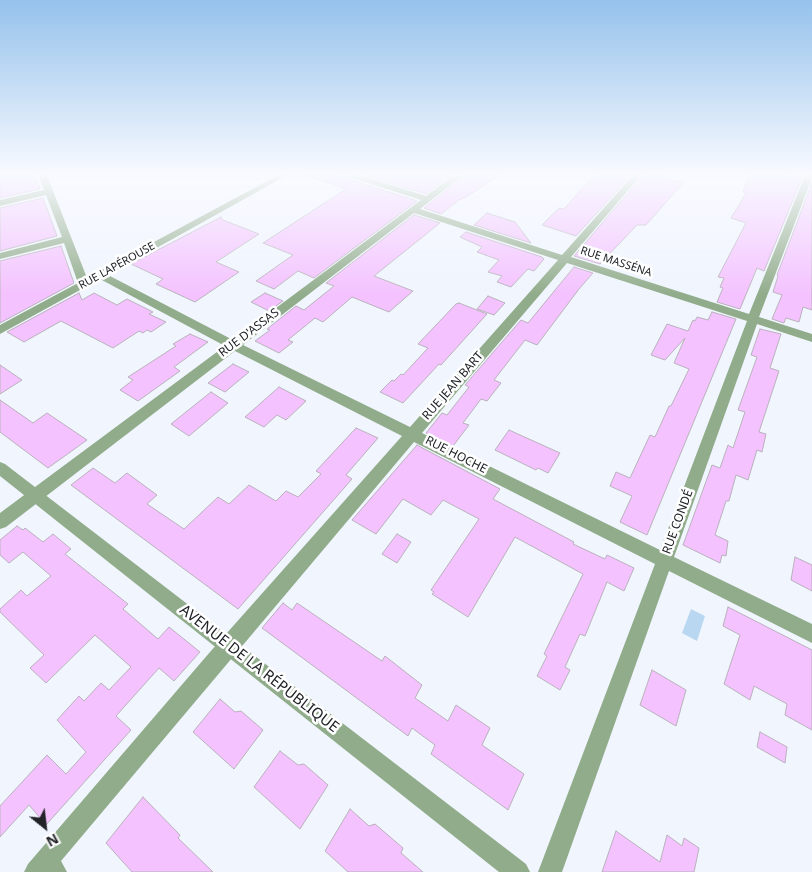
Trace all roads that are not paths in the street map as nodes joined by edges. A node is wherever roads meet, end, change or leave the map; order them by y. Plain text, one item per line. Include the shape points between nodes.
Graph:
1 (57, 214) edge
2 (212, 214) edge
3 (408, 214) edge
4 (424, 214) edge
5 (604, 214) edge
6 (794, 214) edge
7 (67, 239) junction
8 (0, 256) edge
9 (564, 259) junction
10 (100, 275) junction
11 (84, 284) junction
12 (753, 319) junction
13 (0, 330) edge
14 (812, 338) edge
15 (233, 345) junction
16 (413, 433) junction
17 (0, 468) edge
18 (36, 496) junction
19 (0, 522) edge
20 (664, 560) junction
21 (812, 634) edge
22 (229, 645) junction
23 (46, 868) edge
24 (518, 872) edge
25 (550, 872) edge

1 - 7 street
2 - 10 street, RUE LAPÉROUSE
3 - 15 street, RUE D'ASSAS
4 - 9 street, RUE MASSÉNA
5 - 9 street, RUE JEAN BART
6 - 12 street, RUE CONDÉ
7 - 8 street
7 - 11 street
9 - 12 street, RUE MASSÉNA
9 - 16 street, RUE JEAN BART
10 - 11 street, RUE LAPÉROUSE
10 - 15 street, RUE HOCHE
11 - 13 street, RUE LAPÉROUSE
12 - 14 street, RUE MASSÉNA
12 - 20 street, RUE CONDÉ
15 - 16 street, RUE HOCHE
15 - 18 street, RUE D'ASSAS
16 - 20 street, RUE HOCHE
16 - 22 street, RUE JEAN BART
17 - 18 street, AVENUE DE LA RÉPUBLIQUE
18 - 19 street, RUE D'ASSAS
18 - 22 street, AVENUE DE LA RÉPUBLIQUE
20 - 21 street, RUE HOCHE
20 - 25 street, RUE CONDÉ
22 - 23 street, RUE JEAN BART
22 - 24 street, AVENUE DE LA RÉPUBLIQUE

